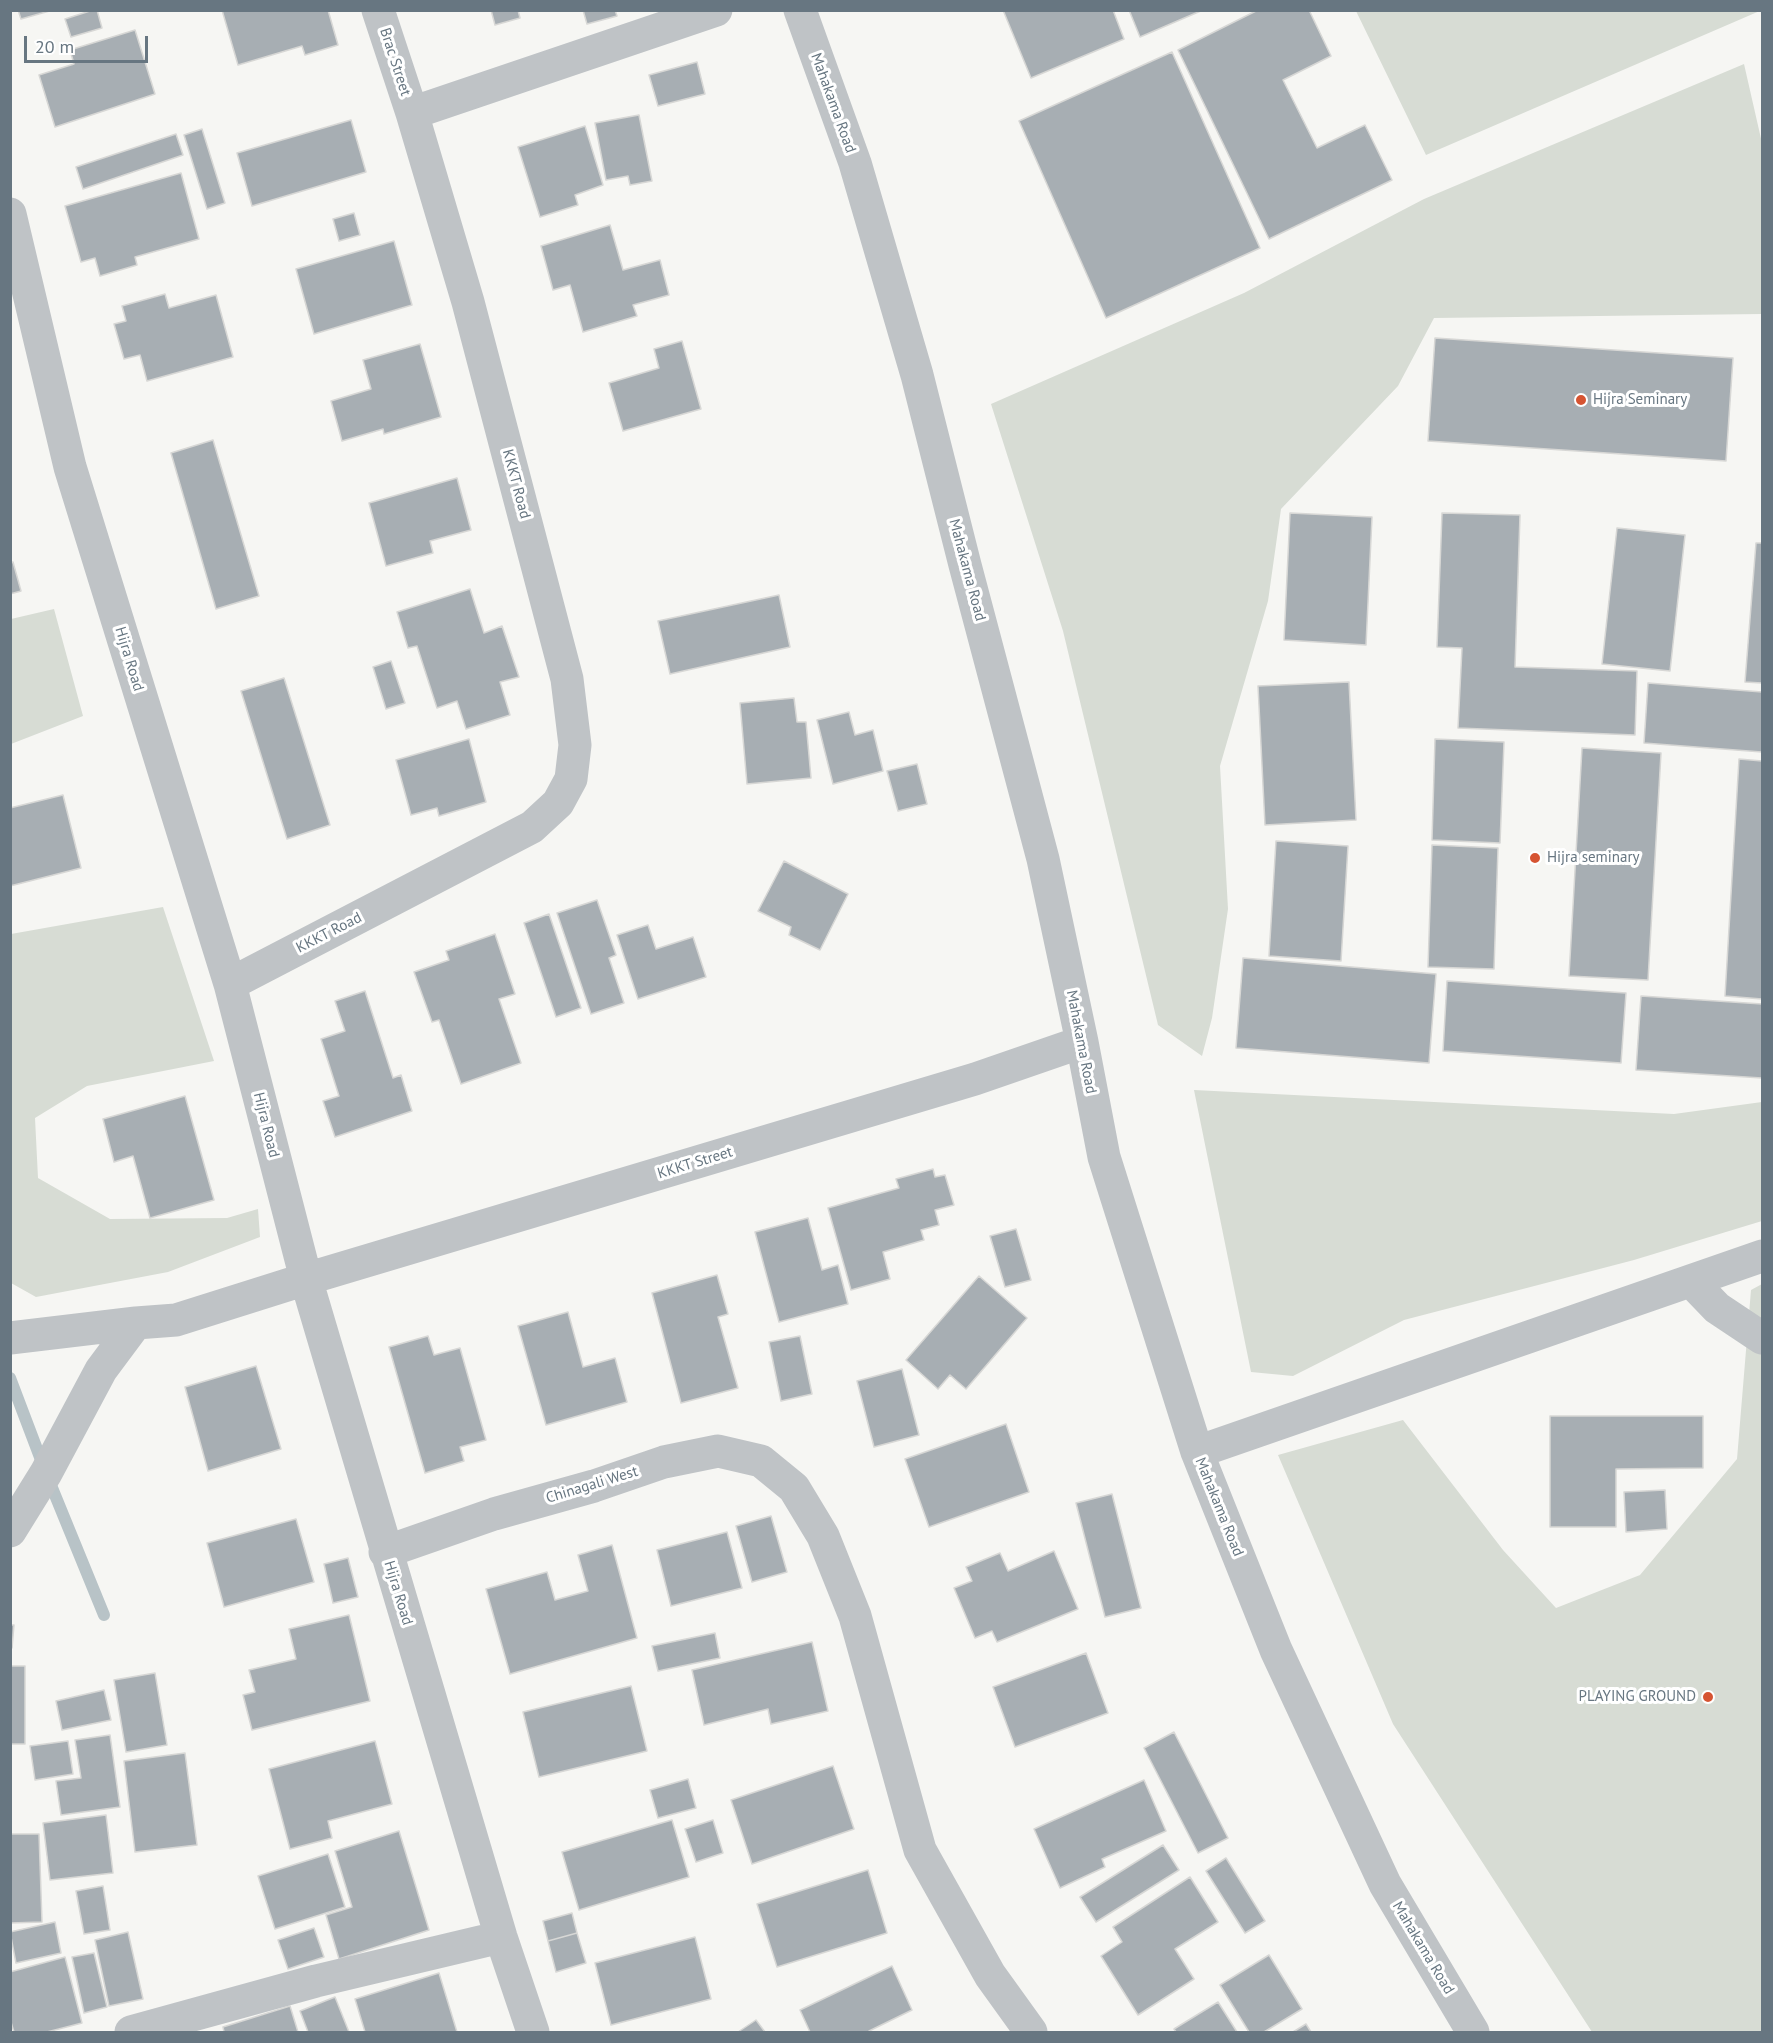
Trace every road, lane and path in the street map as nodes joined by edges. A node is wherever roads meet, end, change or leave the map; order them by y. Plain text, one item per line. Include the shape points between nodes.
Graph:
1 (378, 10) edge
2 (716, 10) edge
3 (800, 10) edge
4 (412, 113) junction
5 (10, 214) edge
6 (230, 984) junction
7 (1082, 1042) junction
8 (1762, 1256) edge
9 (306, 1279) junction
10 (1691, 1281) junction
11 (136, 1323) junction
12 (10, 1338) edge
13 (1762, 1338) edge
14 (1197, 1452) junction
15 (10, 1531) edge
16 (385, 1552) junction
17 (501, 1937) junction
18 (131, 2032) edge
19 (533, 2032) edge
20 (1031, 2032) edge
21 (1473, 2032) edge

1 - 4 street, Brac Street
2 - 4 street
3 - 7 street, Mahakama Road via 855,163 917,375 1043,859
4 - 6 street, KKKT Road via 468,302 567,679 575,745 572,779 558,802 532,827
5 - 6 street, Hijra Road via 70,467
6 - 9 street, Hijra Road
7 - 9 street, KKKT Street via 964,1083
7 - 14 street, Mahakama Road via 1104,1158
8 - 10 street
9 - 11 street, KKKT Street via 176,1320
9 - 16 street, Hijra Road
10 - 13 street via 1717,1308
10 - 14 street
11 - 12 street, KKKT Street
11 - 15 street via 101,1370
14 - 21 street, Mahakama Road via 1276,1650 1385,1884
16 - 17 street, Hijra Road
16 - 20 street, Chinagali West via 664,1462 718,1451 760,1461 794,1488 823,1536 855,1616 920,1850 990,1975
17 - 18 street
17 - 19 street, Hijra Road

